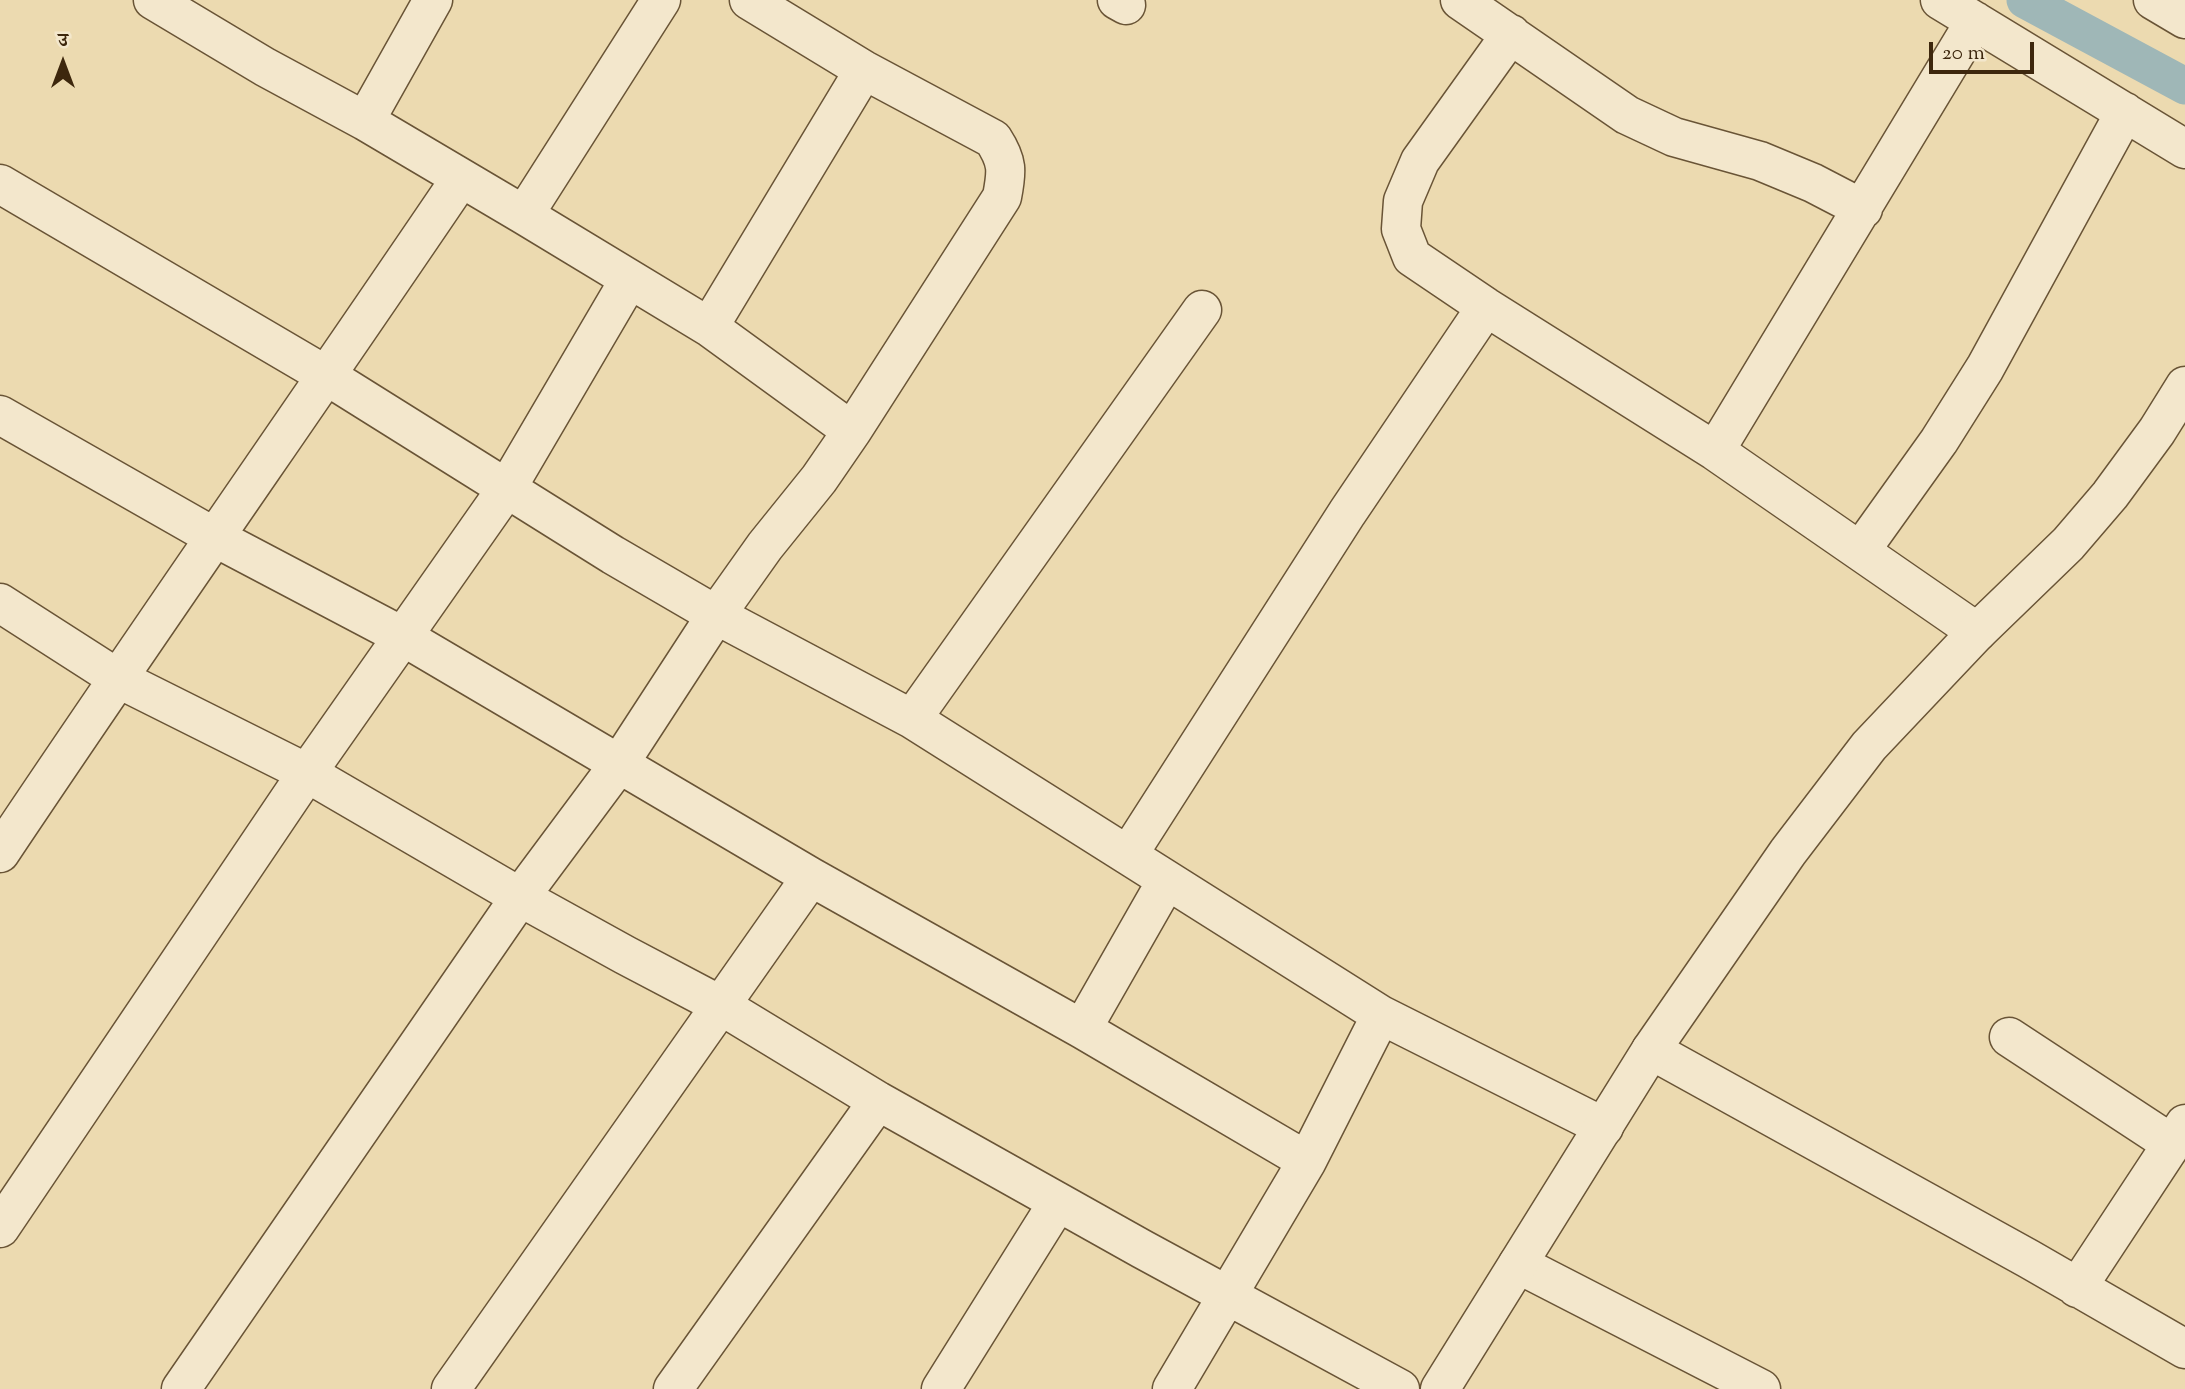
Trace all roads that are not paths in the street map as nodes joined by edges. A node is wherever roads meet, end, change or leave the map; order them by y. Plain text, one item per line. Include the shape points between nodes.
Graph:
1 (153, 0) edge
2 (433, 0) edge
3 (661, 0) edge
4 (749, 0) edge
5 (1460, 0) edge
6 (1940, 0) edge
7 (1975, 21) junction
8 (1511, 34) junction
9 (864, 70) junction
10 (2124, 112) junction
11 (365, 121) junction
12 (2185, 149) edge
13 (461, 178) junction
14 (0, 184) edge
15 (1863, 209) junction
16 (524, 215) junction
17 (629, 280) junction
18 (1486, 307) junction
19 (1202, 310) dead end
20 (709, 327) junction
21 (327, 376) junction
22 (2185, 386) edge
23 (0, 415) edge
24 (852, 431) junction
25 (1715, 451) junction
26 (508, 488) junction
27 (216, 538) junction
28 (1861, 550) junction
29 (0, 603) edge
30 (716, 615) junction
31 (1978, 632) junction
32 (402, 636) junction
33 (117, 678) junction
34 (912, 719) junction
35 (619, 764) junction
36 (307, 773) junction
37 (0, 853) edge
38 (1128, 855) junction
39 (811, 877) junction
40 (1167, 880) junction
41 (520, 897) junction
42 (720, 1004) junction
43 (1381, 1015) junction
44 (1082, 1029) junction
45 (2009, 1037) dead end
46 (1651, 1050) junction
47 (878, 1101) junction
48 (1604, 1128) junction
49 (2178, 1134) edge
50 (1307, 1161) junction
51 (1058, 1202) junction
52 (0, 1228) edge
53 (1518, 1264) junction
54 (2077, 1288) junction
55 (1228, 1295) junction
56 (2185, 1349) edge
57 (181, 1389) edge
58 (452, 1389) edge
59 (673, 1389) edge
60 (941, 1389) edge
61 (1172, 1389) edge
62 (1400, 1389) edge
63 (1440, 1389) edge
64 (1761, 1389) edge

1 - 11 street
2 - 11 street
3 - 16 street
4 - 9 street
5 - 8 street
6 - 7 street
7 - 10 street
7 - 15 street
8 - 15 street via 1627,115 1674,138 1814,183
8 - 18 street via 1420,161 1403,201 1401,229 1412,257
9 - 20 street
9 - 24 street via 993,139 1007,173 1002,197
10 - 12 street
10 - 28 street via 1985,368 1940,441
11 - 13 street
13 - 16 street
13 - 21 street
14 - 21 street
15 - 25 street
16 - 17 street
17 - 20 street
17 - 26 street
18 - 25 street
18 - 38 street via 1347,513
19 - 34 street
20 - 24 street
21 - 26 street
21 - 27 street
22 - 31 street via 2110,495 2068,544
23 - 27 street
24 - 30 street
25 - 28 street
26 - 30 street
26 - 32 street
27 - 32 street
27 - 33 street
28 - 31 street
29 - 33 street
30 - 34 street
30 - 35 street
31 - 46 street via 1861,757 1788,852
32 - 35 street
32 - 36 street
33 - 36 street
33 - 37 street
34 - 38 street
35 - 39 street
35 - 41 street
36 - 41 street
36 - 52 street
38 - 40 street
39 - 42 street
39 - 44 street
40 - 43 street
40 - 44 street
41 - 42 street
41 - 57 street
42 - 47 street
42 - 58 street
43 - 48 street
43 - 50 street
44 - 50 street
45 - 49 street
46 - 48 street
46 - 54 street
47 - 51 street
47 - 59 street
48 - 53 street
49 - 54 street
50 - 55 street
51 - 55 street
51 - 60 street
53 - 63 street
53 - 64 street
54 - 56 street
55 - 61 street
55 - 62 street

